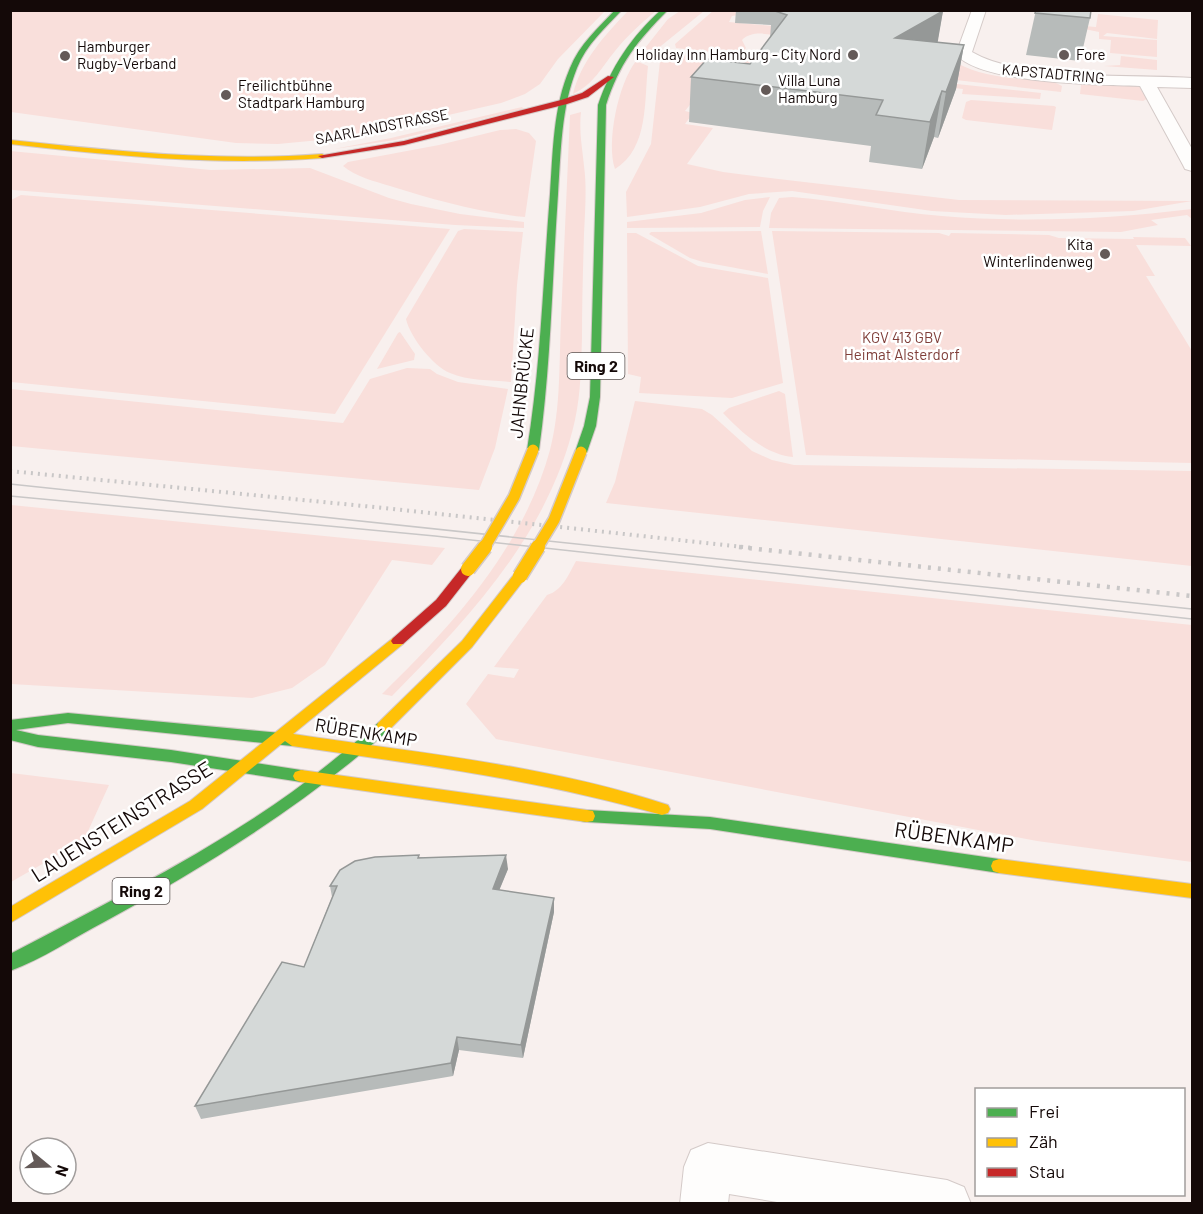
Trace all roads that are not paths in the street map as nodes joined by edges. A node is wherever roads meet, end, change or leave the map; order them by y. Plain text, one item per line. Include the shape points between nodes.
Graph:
1 (619, 10) edge
2 (665, 10) edge
3 (979, 10) edge
4 (571, 75) junction
5 (610, 77) junction
6 (1145, 81) junction
7 (1192, 83) edge
8 (569, 99) junction
9 (525, 103) junction
10 (603, 105) junction
11 (493, 121) junction
12 (532, 124) dead end
13 (546, 129) dead end
14 (10, 130) edge
15 (559, 136) junction
16 (10, 142) edge
17 (1192, 165) edge
18 (10, 725) edge
19 (10, 734) edge
20 (281, 738) junction
21 (357, 750) junction
22 (246, 767) junction
23 (320, 779) junction
24 (710, 823) junction
25 (1192, 891) edge
26 (10, 916) edge
27 (10, 963) edge
28 (704, 1203) edge
29 (947, 1203) edge

1 - 4 main road, Ring 2 via 585,46
2 - 5 main road, Ring 2 via 632,42
3 - 6 street, KAPSTADTRING via 964,54 979,65 1019,74
4 - 8 main road, JAHNBRÜCKE / Ring 2
4 - 9 main road via 547,94
5 - 8 main road, SAARLANDSTRASSE via 594,90
5 - 10 main road, Ring 2
6 - 7 street, KAPSTADTRING
6 - 17 street
8 - 9 main road, SAARLANDSTRASSE
8 - 10 main road, SAARLANDSTRASSE
8 - 11 main road, SAARLANDSTRASSE
8 - 15 main road, JAHNBRÜCKE / Ring 2
9 - 14 main road, SAARLANDSTRASSE via 350,143 269,152 143,146
10 - 21 main road, Ring 2, bridge via 595,397 581,452 554,520 502,603 460,650
11 - 12 main road
11 - 16 main road, SAARLANDSTRASSE via 359,151 264,161 180,159
13 - 15 main road
15 - 20 main road, JAHNBRÜCKE / Ring 2, bridge via 552,196 542,396 533,450 505,517 486,548 441,603
18 - 20 main road, RÜBENKAMP via 68,718
19 - 22 main road, RÜBENKAMP via 38,741
20 - 21 main road, RÜBENKAMP
20 - 22 main road, LAUENSTEINSTRASSE / Ring 2
21 - 23 main road, Ring 2
21 - 24 main road, RÜBENKAMP via 620,796
22 - 23 main road, RÜBENKAMP
22 - 26 main road, LAUENSTEINSTRASSE / Ring 2 via 172,820
23 - 24 main road, RÜBENKAMP via 613,819
23 - 27 main road, Ring 2 via 269,816
24 - 25 main road, RÜBENKAMP
28 - 29 street via 708,1167

